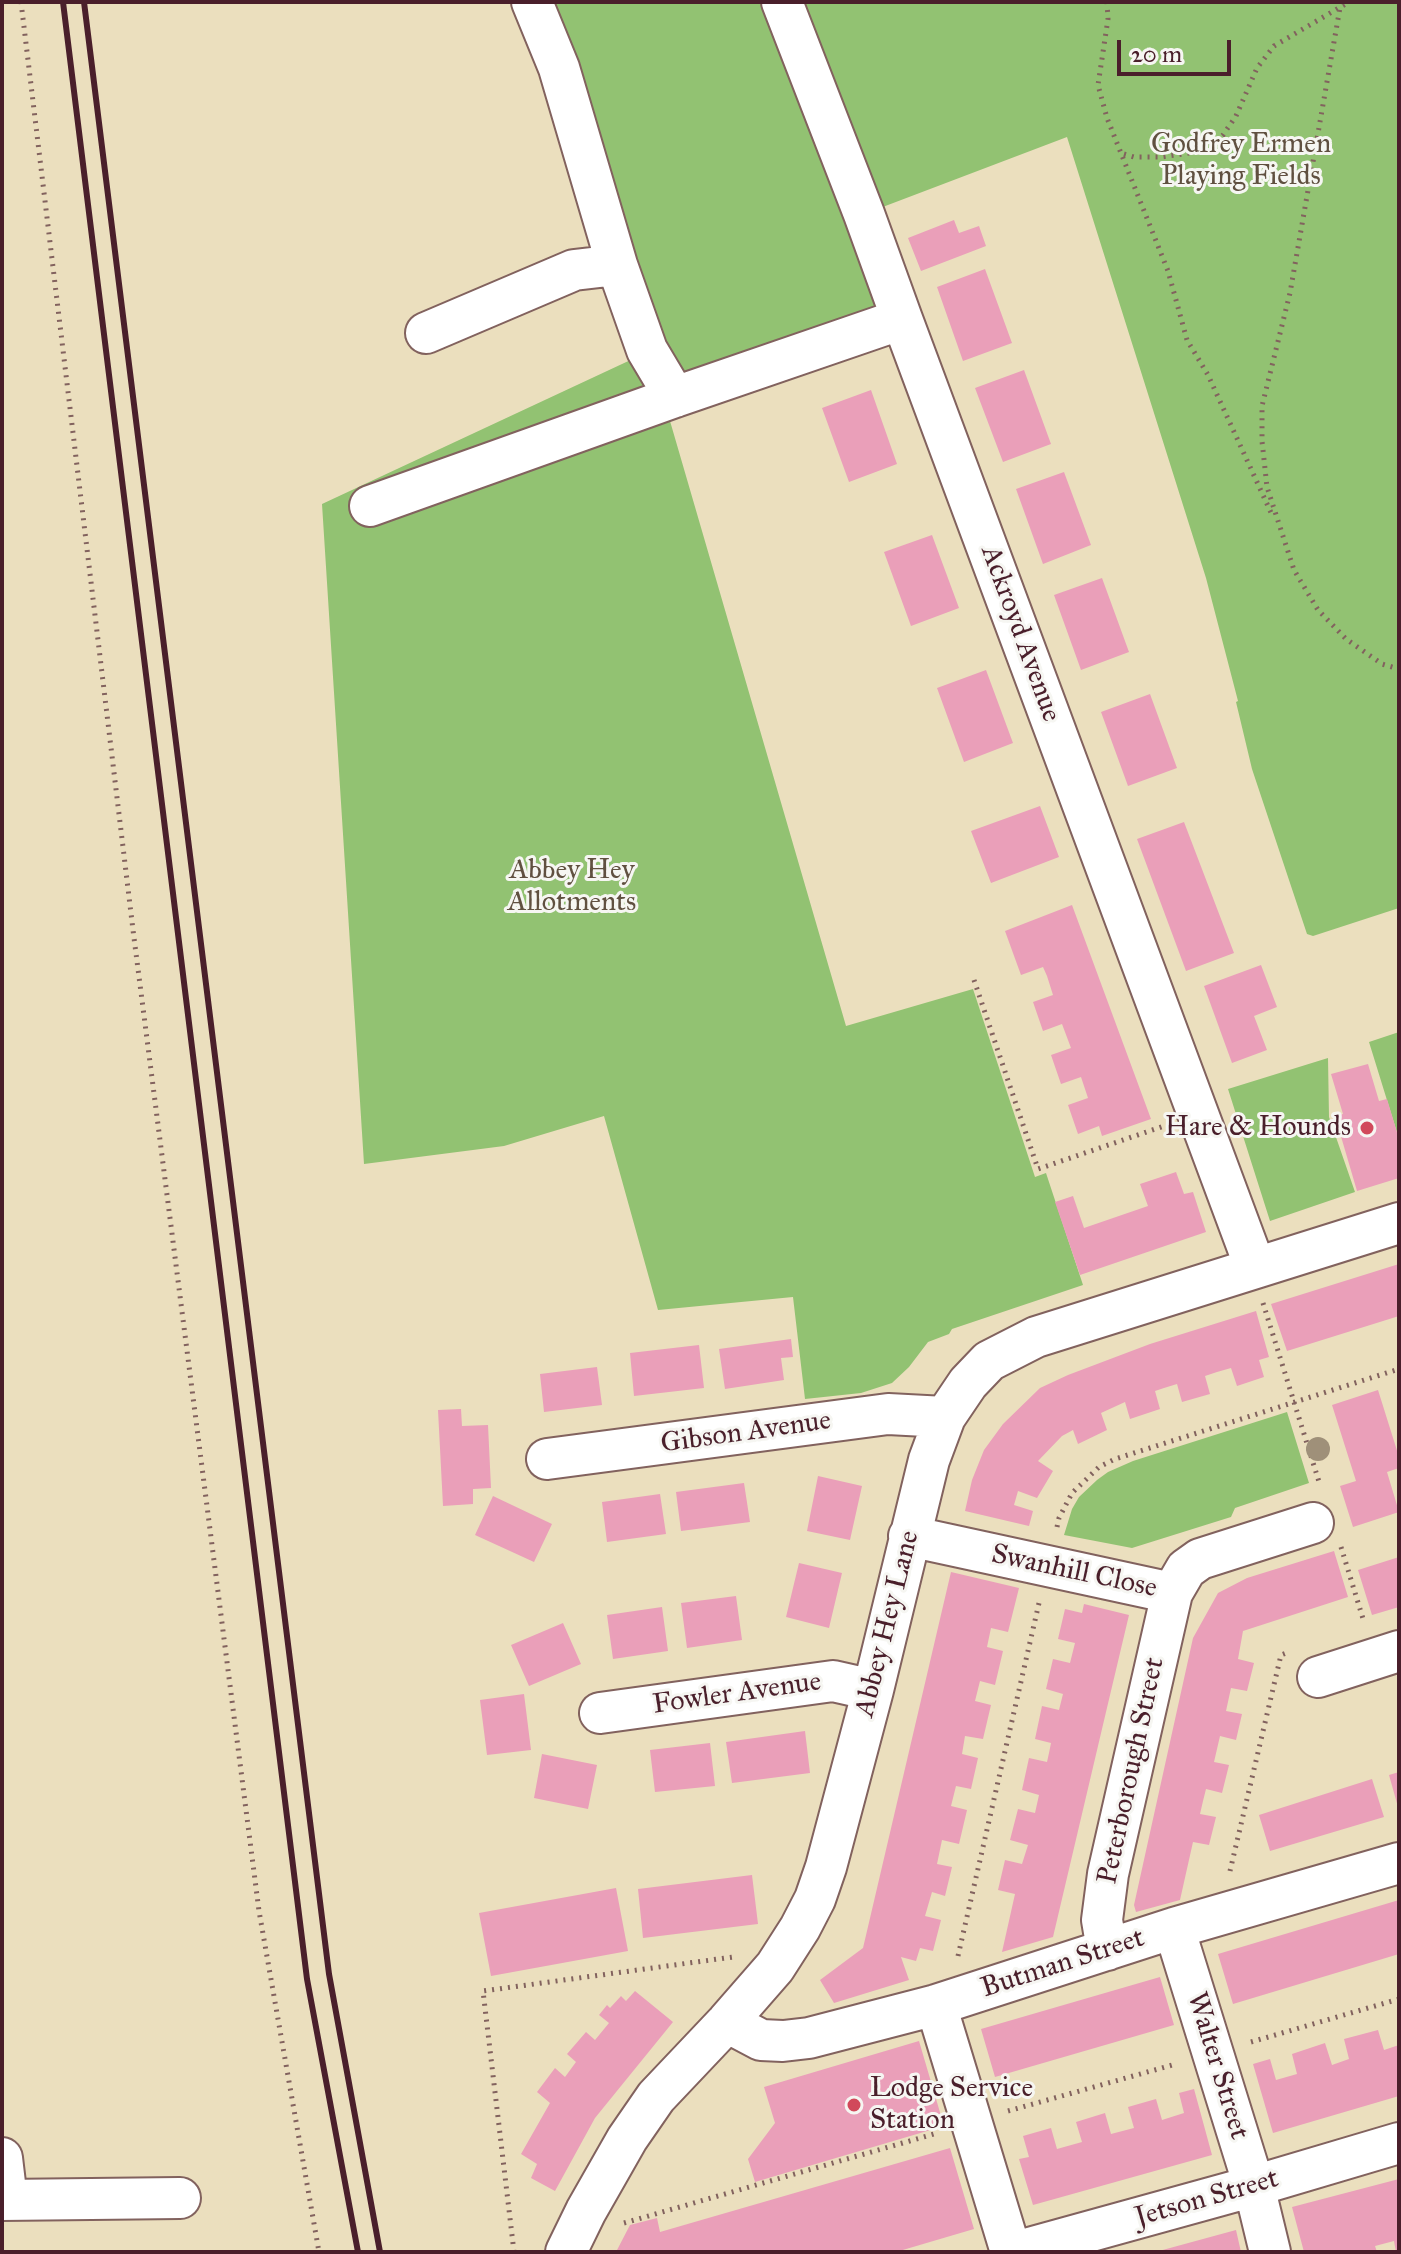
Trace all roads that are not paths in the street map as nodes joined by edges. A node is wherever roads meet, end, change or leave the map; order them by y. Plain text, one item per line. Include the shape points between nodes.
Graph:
1 (532, 2) edge
2 (782, 2) edge
3 (617, 265) junction
4 (902, 319) junction
5 (426, 333) dead end
6 (675, 397) junction
7 (370, 506) dead end
8 (1399, 1223) edge
9 (1254, 1268) junction
10 (945, 1417) junction
11 (547, 1459) dead end
12 (1325, 1518) road end
13 (909, 1536) junction
14 (1172, 1593) junction
15 (1387, 1655) edge
16 (1307, 1663) road end
17 (873, 1690) junction
18 (600, 1713) dead end
19 (1399, 1863) edge
20 (1174, 1928) junction
21 (1107, 1950) junction
22 (936, 2005) junction
23 (727, 2022) junction
24 (1399, 2143) edge
25 (2, 2158) edge
26 (1254, 2186) junction
27 (180, 2198) dead end
28 (4, 2200) edge
29 (569, 2244) edge
30 (1013, 2252) edge
31 (1270, 2252) edge

1 - 3 street via 559,68
2 - 4 street, Ackroyd Avenue
3 - 5 street via 574,270
3 - 6 street via 647,350
4 - 6 street
4 - 9 street, Ackroyd Avenue
6 - 7 street
8 - 9 street, Abbey Hey Lane
9 - 10 street, Abbey Hey Lane via 1036,1337 989,1361
10 - 11 street, Gibson Avenue via 888,1414
10 - 13 street, Abbey Hey Lane
12 - 14 street, Swanhill Close via 1200,1559 1186,1569
13 - 14 street, Swanhill Close
13 - 17 street, Abbey Hey Lane
14 - 21 street, Peterborough Street via 1108,1874 1102,1920
15 - 16 street
17 - 18 street, Fowler Avenue via 833,1681
17 - 23 street, Abbey Hey Lane via 815,1899 775,1967
19 - 20 street, Butman Street
20 - 21 street, Butman Street
20 - 26 street, Walter Street
21 - 22 street, Butman Street
22 - 23 street, Butman Street via 783,2041 761,2040
22 - 30 street
23 - 29 street, Abbey Hey Lane via 656,2097
24 - 26 street, Jetson Street
25 - 28 street
26 - 30 street, Jetson Street
26 - 31 street, Walter Street
27 - 28 street

